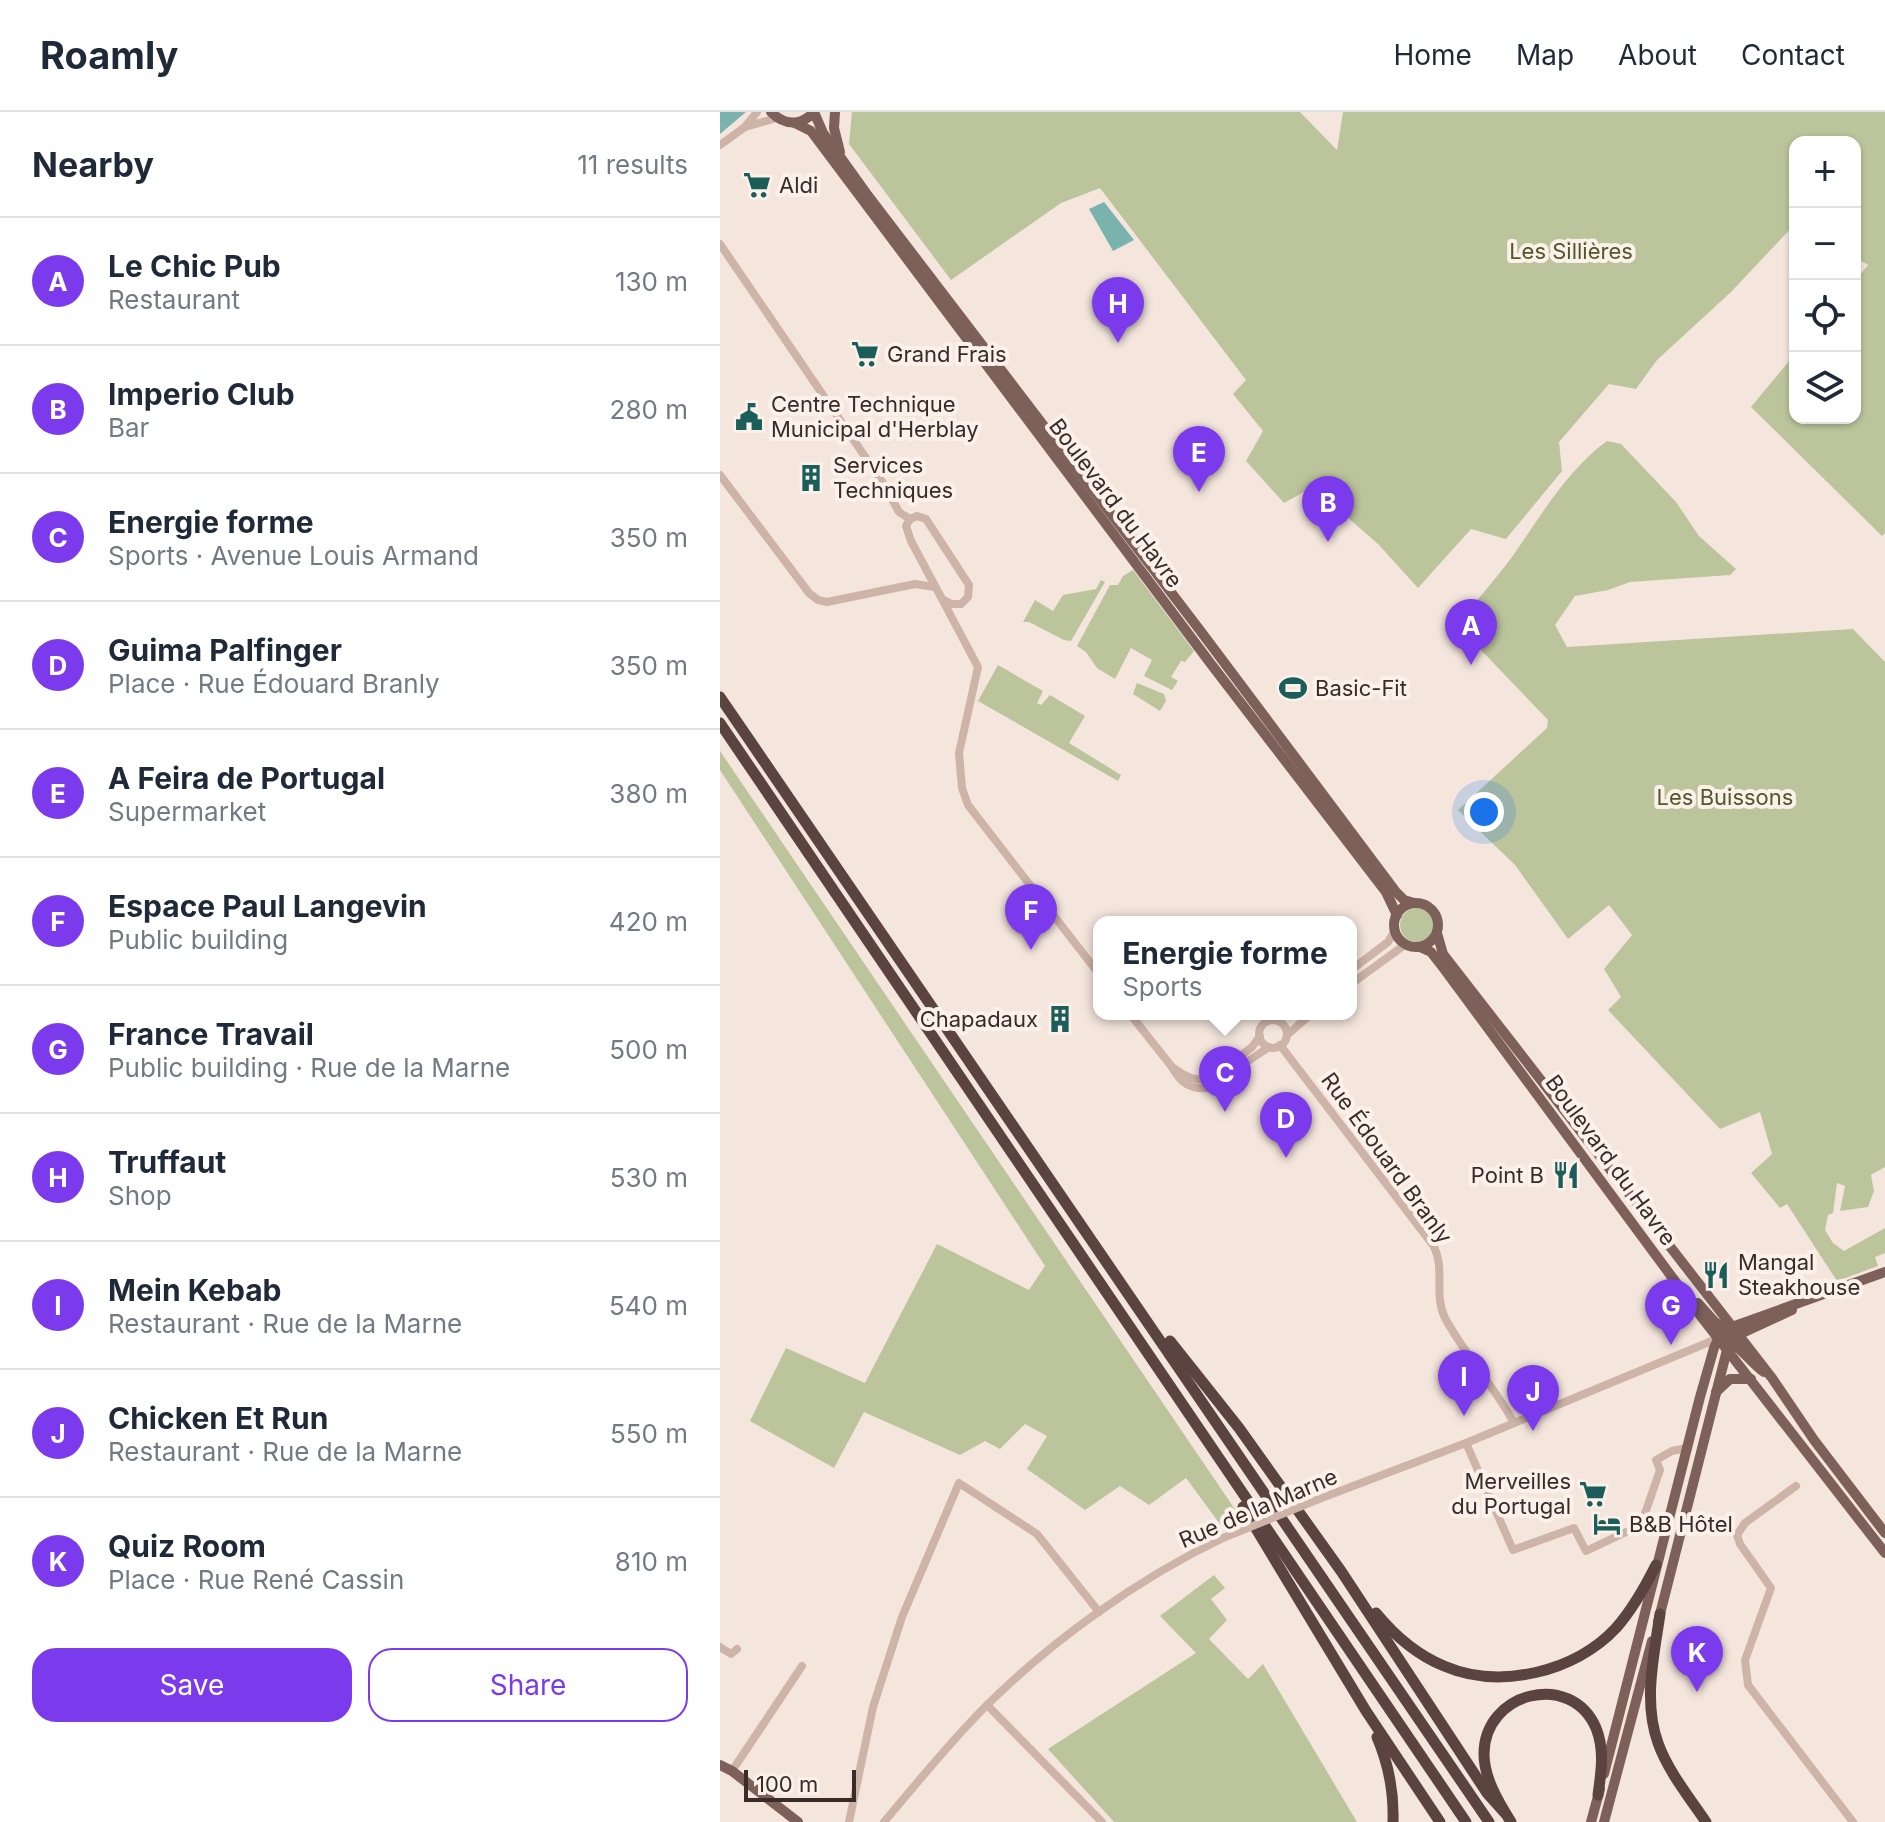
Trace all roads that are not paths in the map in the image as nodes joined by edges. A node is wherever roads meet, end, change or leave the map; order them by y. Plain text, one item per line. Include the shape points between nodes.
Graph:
1 (757, 112) edge
2 (814, 112) edge
3 (835, 112) edge
4 (774, 115) edge
5 (795, 123) junction
6 (745, 127) junction
7 (720, 145) edge
8 (841, 158) junction
9 (720, 244) edge
10 (720, 475) edge
11 (910, 519) junction
12 (935, 587) junction
13 (942, 599) junction
14 (961, 604) junction
15 (958, 629) junction
16 (720, 697) edge
17 (720, 723) edge
18 (1414, 903) junction
19 (1397, 915) junction
20 (1395, 930) junction
21 (1437, 933) junction
22 (1406, 944) junction
23 (1420, 947) junction
24 (1357, 965) edge
25 (1093, 966) edge
26 (1357, 980) edge
27 (1135, 1020) edge
28 (1264, 1020) edge
29 (1284, 1020) edge
30 (1304, 1020) edge
31 (1287, 1035) junction
32 (1260, 1036) junction
33 (1280, 1045) junction
34 (1269, 1047) junction
35 (1172, 1067) junction
36 (1881, 1273) edge
37 (1150, 1325) junction
38 (1728, 1337) junction
39 (1751, 1379) junction
40 (1714, 1393) junction
41 (1514, 1423) junction
42 (1466, 1443) junction
43 (1687, 1448) junction
44 (1228, 1473) junction
45 (1796, 1486) dead end
46 (1885, 1533) edge
47 (1885, 1553) edge
48 (1655, 1570) junction
49 (1341, 1571) junction
50 (1669, 1578) junction
51 (1099, 1612) junction
52 (1660, 1614) junction
53 (720, 1647) edge
54 (737, 1649) dead end
55 (802, 1666) dead end
56 (987, 1705) junction
57 (1366, 1711) junction
58 (720, 1765) edge
59 (732, 1771) junction
60 (1598, 1795) junction
61 (1508, 1817) edge
62 (798, 1822) edge
63 (849, 1822) edge
64 (884, 1822) edge
65 (1102, 1822) edge
66 (1393, 1822) edge
67 (1440, 1822) edge
68 (1466, 1822) edge
69 (1489, 1822) edge
70 (1591, 1822) edge
71 (1604, 1822) edge
72 (1706, 1822) edge
73 (1853, 1822) edge

1 - 6 street
2 - 5 main road, Boulevard du Havre
2 - 8 main road, Boulevard du Havre
3 - 8 main road
4 - 5 main road, Boulevard du Havre
4 - 6 street
5 - 19 main road, Boulevard du Havre via 811,131 1386,892
6 - 7 street
8 - 18 main road, Boulevard du Havre via 1396,892
9 - 11 street via 899,512
10 - 12 street via 818,600 915,584
11 - 12 street via 906,526 911,541
11 - 14 street via 926,519 969,585
12 - 13 street
13 - 14 street
13 - 15 street
14 - 15 street
15 - 25 street via 978,667 959,753 968,805
16 - 37 highway
17 - 44 highway
18 - 19 main road
18 - 21 main road, Boulevard du Havre via 1433,911
19 - 20 main road
20 - 22 main road
20 - 24 street
21 - 23 main road
21 - 38 main road, Boulevard du Havre via 1443,954
22 - 23 main road
22 - 26 street
23 - 38 main road, Boulevard du Havre via 1445,970 1681,1289
27 - 35 street
28 - 32 street
29 - 31 street
30 - 31 street
31 - 33 street
32 - 34 street
32 - 35 street via 1205,1081
33 - 34 street
33 - 41 street, Rue Édouard Branly via 1433,1245 1441,1263 1439,1294 1445,1317
34 - 35 street via 1208,1088 1184,1084
36 - 38 main road
37 - 49 highway via 1159,1327 1239,1428
37 - 69 highway
38 - 39 main road, Boulevard du Havre
38 - 40 main road
38 - 41 street, Rue de la Marne
38 - 43 main road via 1712,1354
38 - 46 main road via 1772,1378
39 - 40 main road via 1730,1379
39 - 47 main road, Boulevard du Havre
40 - 50 main road
41 - 42 street, Rue de la Marne
42 - 43 street via 1513,1550 1574,1528 1586,1551 1641,1525 1660,1470 1656,1460
42 - 51 street, Rue de la Marne, bridge via 1223,1538
43 - 48 main road
44 - 57 highway via 1244,1509
44 - 68 highway
45 - 73 street via 1745,1523 1737,1535 1771,1588 1750,1642 1745,1676
48 - 49 highway via 1616,1627 1593,1647 1559,1665 1497,1676 1446,1667 1421,1655 1392,1632
48 - 50 main road
48 - 60 main road
49 - 61 highway
50 - 52 main road
51 - 56 street, Rue de la Marne
51 - 63 street via 1037,1534 959,1483 902,1617 873,1707
52 - 71 main road
52 - 72 highway via 1650,1686 1653,1723 1658,1744
53 - 54 street via 731,1654
55 - 59 street
56 - 64 street, Rue de la Marne
56 - 65 street
57 - 66 highway via 1386,1757
57 - 67 highway
58 - 59 main road
59 - 62 main road
60 - 61 highway via 1600,1744 1589,1717 1561,1697 1528,1696 1500,1713 1485,1741 1489,1779
60 - 70 main road

